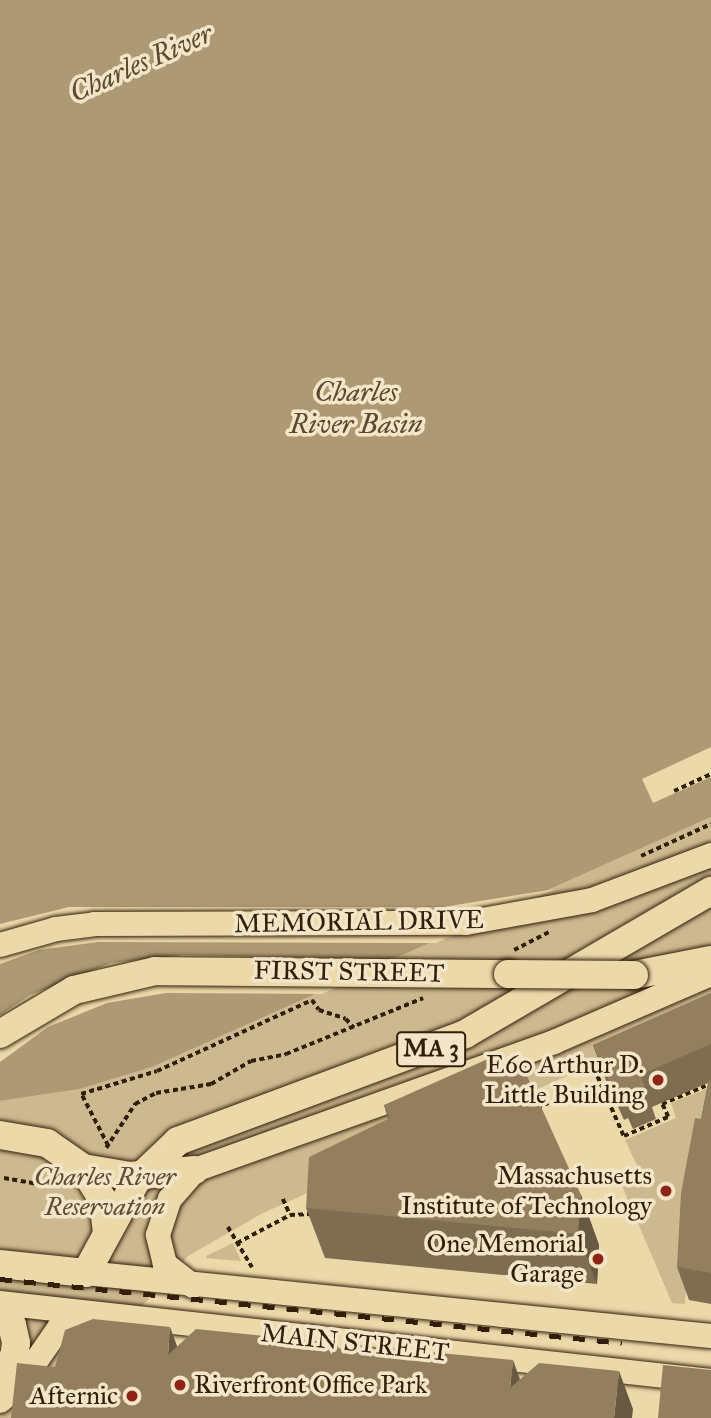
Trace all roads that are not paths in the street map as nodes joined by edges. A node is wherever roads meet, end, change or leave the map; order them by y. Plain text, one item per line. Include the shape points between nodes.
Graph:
1 (711, 855) edge
2 (711, 891) edge
3 (0, 945) edge
4 (711, 960) edge
5 (711, 974) edge
6 (0, 1034) edge
7 (0, 1135) edge
8 (85, 1167) junction
9 (195, 1170) junction
10 (140, 1176) junction
11 (107, 1233) junction
12 (0, 1264) edge
13 (86, 1273) junction
14 (192, 1286) junction
15 (0, 1303) edge
16 (0, 1310) edge
17 (102, 1315) junction
18 (711, 1336) edge
19 (0, 1374) edge
20 (711, 1381) edge
21 (0, 1401) edge

1 - 3 main road, MEMORIAL DRIVE via 607,896 500,919 395,926 94,924
2 - 10 highway, MA 3 via 478,1028 406,1059 184,1138
4 - 6 highway, FIRST STREET, bridge via 634,975 505,965 380,973 181,970 131,974 63,994
5 - 9 main road via 554,1042
7 - 8 highway via 47,1143
8 - 10 highway
8 - 11 highway via 103,1200
9 - 10 highway
9 - 14 main road via 170,1199 158,1235 165,1264
10 - 11 highway, MA 3
11 - 13 highway, MA 3
12 - 13 highway, MAIN STREET
13 - 14 main road, MAIN STREET
14 - 18 main road, MAIN STREET
15 - 17 main road, MAIN STREET
16 - 19 highway via 12,1325 16,1343 13,1359
17 - 20 main road, MAIN STREET
17 - 21 main road via 73,1320 59,1328 23,1380

